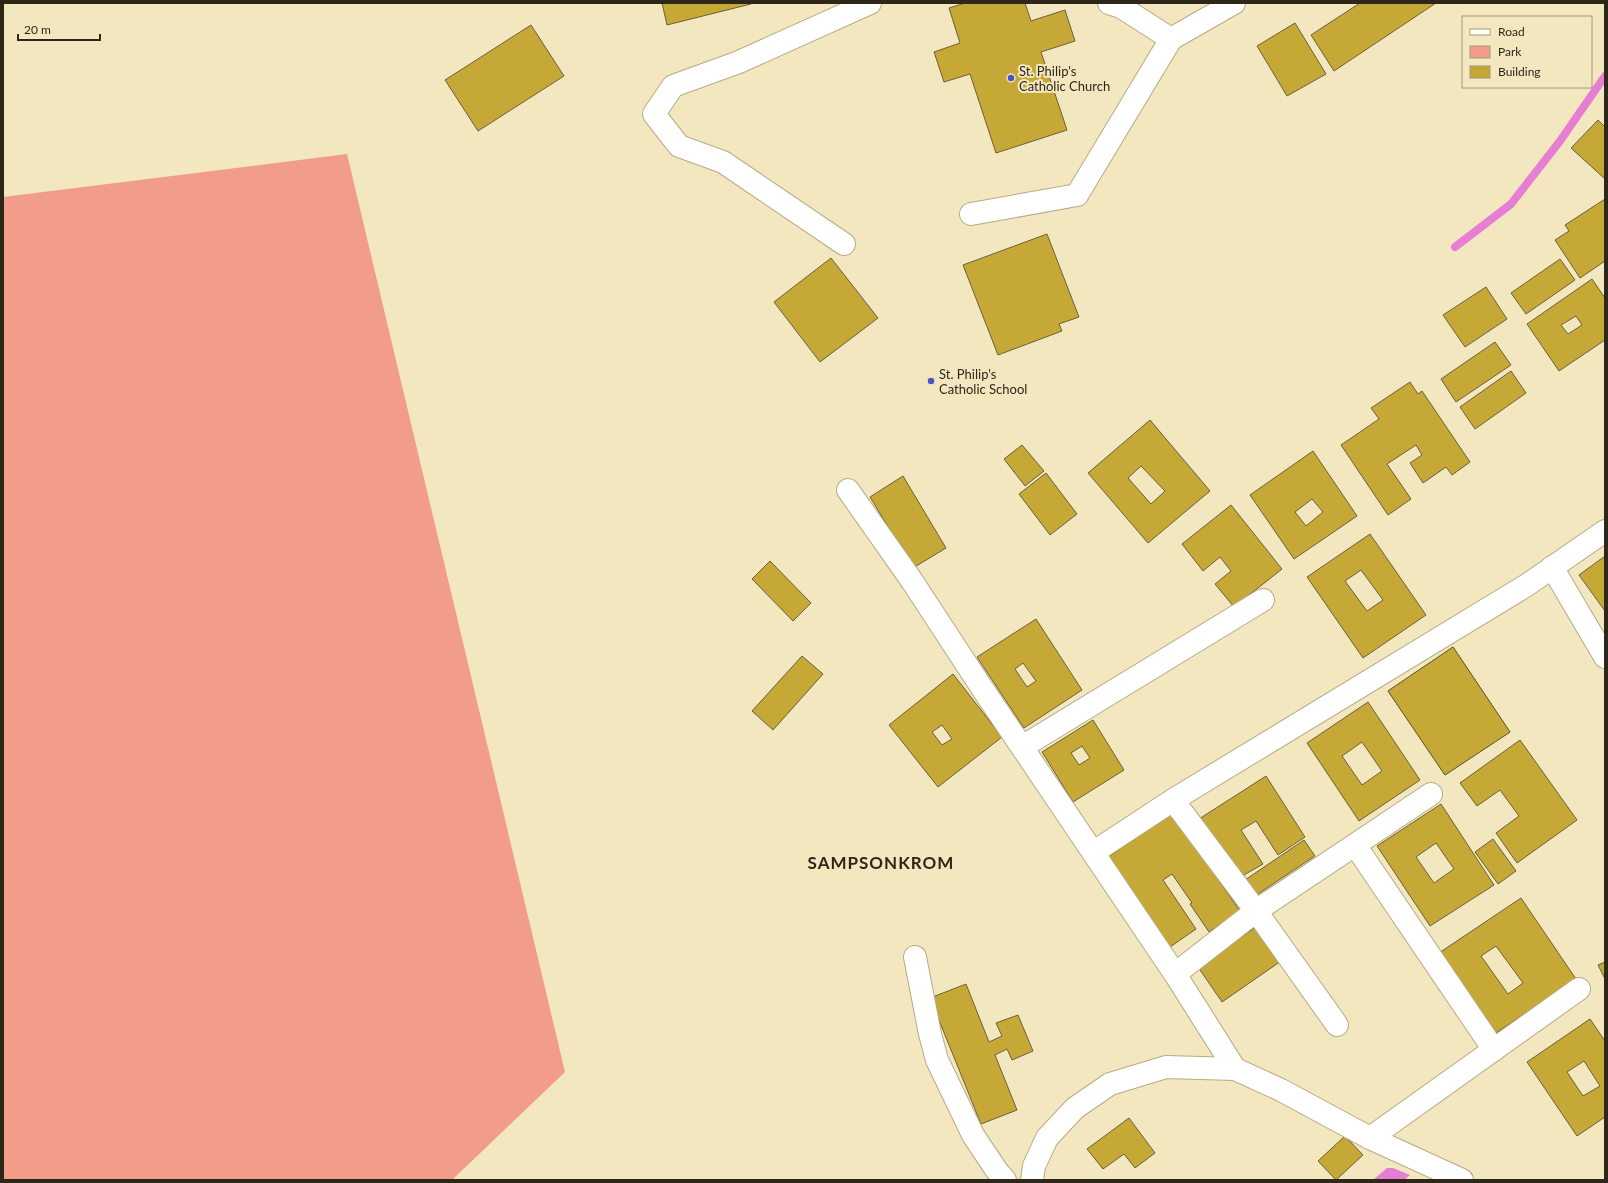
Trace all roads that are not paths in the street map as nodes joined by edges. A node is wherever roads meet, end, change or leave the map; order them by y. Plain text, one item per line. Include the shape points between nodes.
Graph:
1 (870, 3) edge
2 (1109, 3) edge
3 (1234, 3) edge
4 (1171, 39) junction
5 (971, 214) dead end
6 (844, 244) dead end
7 (848, 490) dead end
8 (1605, 531) edge
9 (1552, 567) junction
10 (1263, 600) dead end
11 (1605, 657) edge
12 (1022, 747) junction
13 (1431, 794) dead end
14 (1173, 800) junction
15 (1355, 845) junction
16 (1094, 852) junction
17 (1256, 911) junction
18 (915, 957) dead end
19 (1175, 974) junction
20 (1579, 989) dead end
21 (1337, 1025) dead end
22 (1494, 1050) junction
23 (1235, 1069) junction
24 (1370, 1138) junction
25 (1005, 1180) edge
26 (1032, 1180) edge
27 (1462, 1180) edge

1 - 6 street via 739,62 673,86 654,114 679,146 724,162
2 - 4 street via 1121,7
3 - 4 street
4 - 5 street via 1077,195
7 - 12 street
8 - 9 street
9 - 11 street
9 - 14 street via 1527,585
10 - 12 street
12 - 16 street
13 - 15 street
14 - 16 street
14 - 17 street
15 - 17 street
15 - 22 street
16 - 19 street
17 - 19 street
17 - 21 street
18 - 25 street via 937,1060 973,1135 996,1171
19 - 23 street
20 - 22 street
22 - 24 street
23 - 24 street via 1281,1090
23 - 26 street via 1166,1067 1110,1084 1075,1108 1047,1138 1034,1166
24 - 27 street

